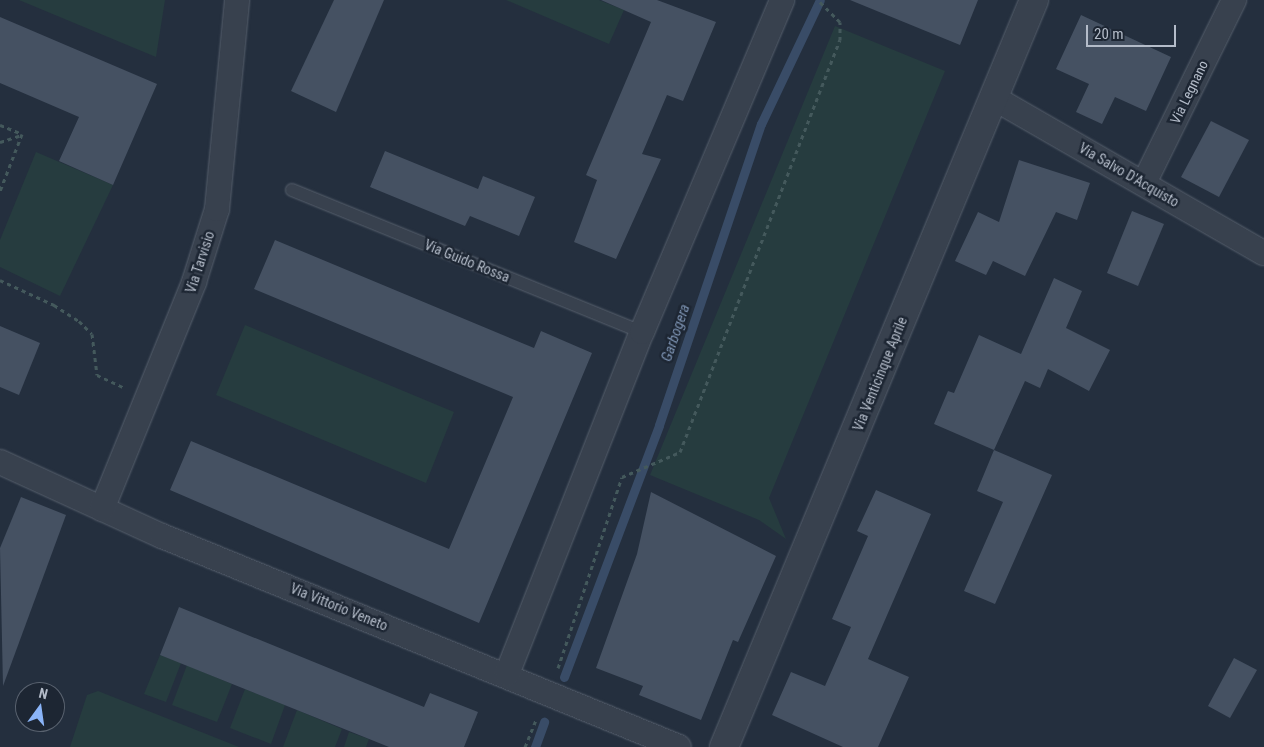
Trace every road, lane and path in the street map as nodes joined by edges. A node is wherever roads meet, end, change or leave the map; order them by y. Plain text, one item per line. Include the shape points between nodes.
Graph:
1 (237, 0) edge
2 (782, 0) edge
3 (818, 0) edge
4 (1034, 0) edge
5 (1234, 0) edge
6 (994, 98) junction
7 (0, 125) edge
8 (22, 134) junction
9 (0, 142) edge
10 (1144, 183) junction
11 (292, 190) dead end
12 (0, 191) edge
13 (1264, 253) edge
14 (0, 280) edge
15 (642, 332) junction
16 (131, 381) dead end
17 (0, 462) edge
18 (102, 509) junction
19 (507, 674) junction
20 (548, 692) junction
21 (525, 747) edge
22 (679, 747) edge
23 (724, 747) edge

1 - 18 street, Via Tarvisio via 217,210 194,282
2 - 15 street
3 - 20 path via 840,22 840,40 680,452 629,471 622,477
4 - 6 street, Via Venticinque Aprile
5 - 10 street, Via Legnano
6 - 10 street, Via Salvo D'Acquisto
6 - 23 street, Via Venticinque Aprile
7 - 8 path
8 - 9 path
8 - 12 path
10 - 13 street, Via Salvo D'Acquisto
11 - 15 lane, Via Guido Rossa
14 - 16 path via 54,305 79,321 92,334 97,375 128,390
15 - 19 street
17 - 18 street, Via Vittorio Veneto
18 - 19 street, Via Vittorio Veneto
19 - 20 street, Via Vittorio Veneto
20 - 21 path
20 - 22 street, Via Vittorio Veneto

